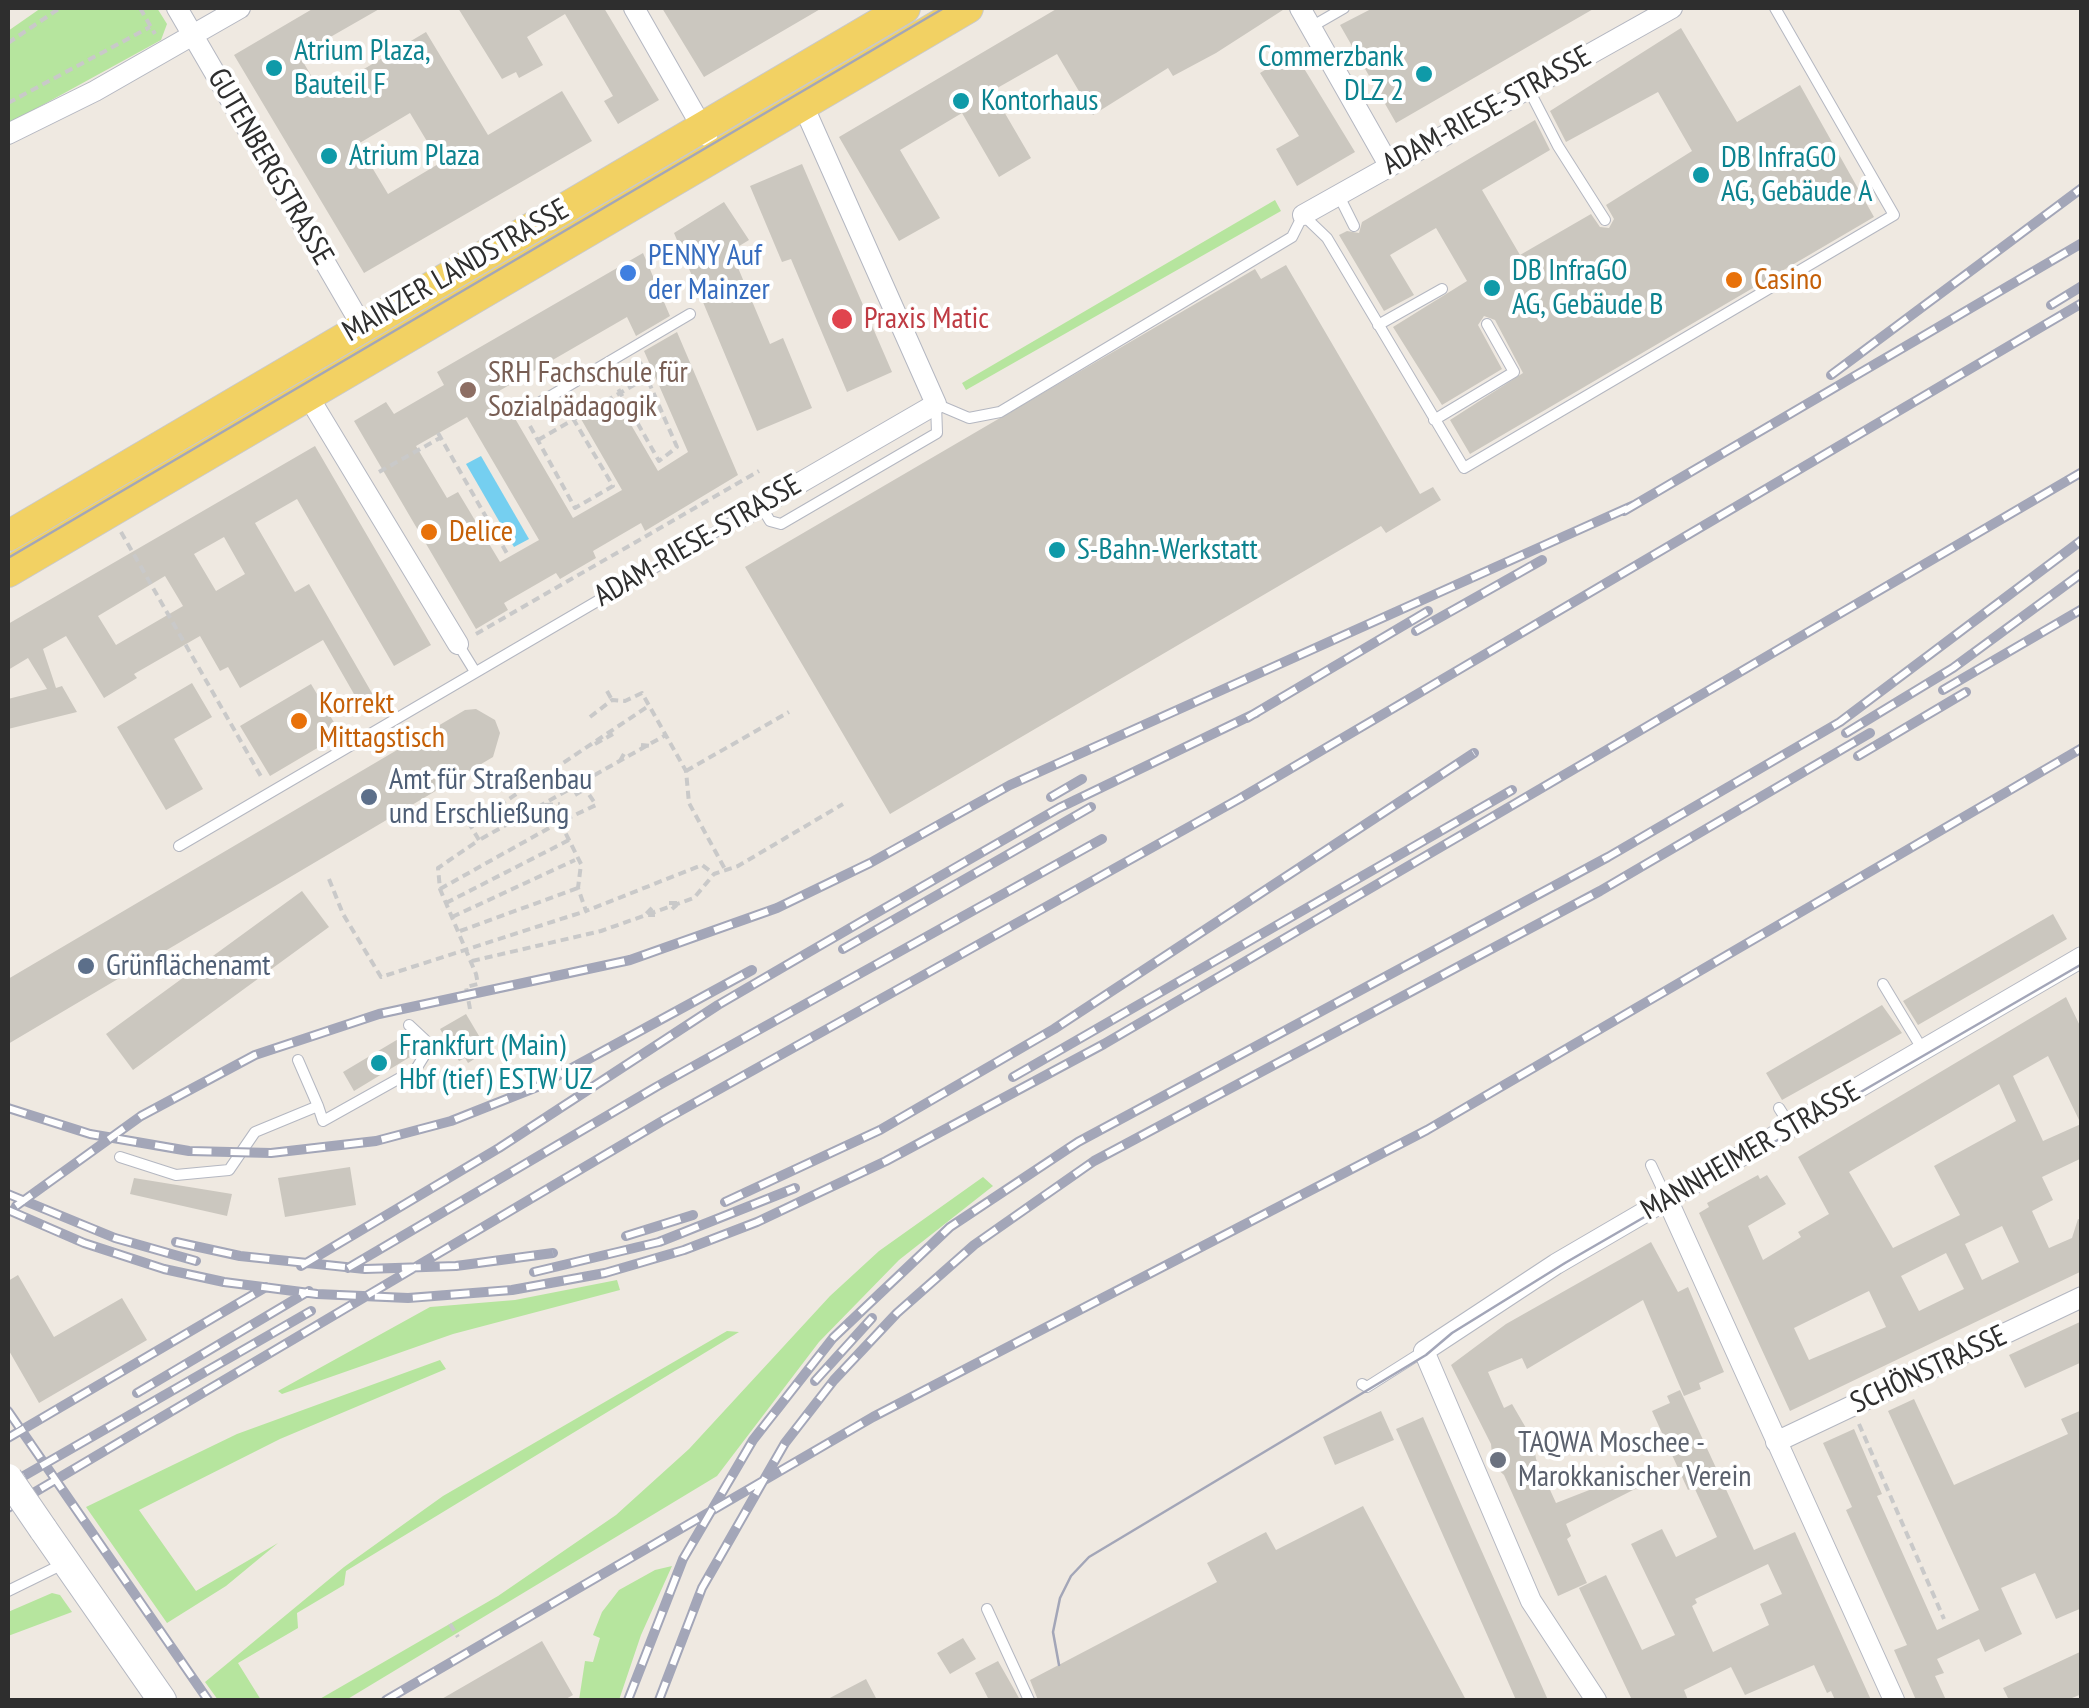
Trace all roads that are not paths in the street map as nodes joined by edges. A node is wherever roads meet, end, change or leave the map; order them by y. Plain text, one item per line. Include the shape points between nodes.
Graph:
1 (176, 8) edge
2 (240, 8) edge
3 (634, 8) edge
4 (904, 8) edge
5 (968, 8) edge
6 (1300, 8) edge
7 (1344, 8) edge
8 (1672, 8) edge
9 (1775, 8) edge
10 (1312, 27) junction
11 (193, 36) junction
12 (1528, 88) junction
13 (803, 104) junction
14 (702, 127) junction
15 (8, 134) edge
16 (717, 155) junction
17 (1389, 165) junction
18 (1338, 195) junction
19 (1303, 215) junction
20 (1605, 220) dead end
21 (1354, 226) dead end
22 (1442, 289) dead end
23 (690, 314) dead end
24 (1487, 324) dead end
25 (1378, 325) junction
26 (362, 326) junction
27 (378, 354) junction
28 (308, 396) junction
29 (936, 404) junction
30 (522, 413) road end
31 (1434, 420) junction
32 (742, 517) joint
33 (17, 530) edge
34 (42, 552) junction
35 (8, 572) edge
36 (458, 644) joint
37 (474, 670) junction
38 (179, 846) dead end
39 (2078, 968) edge
40 (1883, 984) dead end
41 (409, 1025) dead end
42 (1924, 1052) junction
43 (298, 1060) dead end
44 (318, 1106) junction
45 (1779, 1108) dead end
46 (1792, 1127) junction
47 (120, 1157) dead end
48 (1652, 1165) dead end
49 (1667, 1199) junction
50 (2082, 1298) edge
51 (1424, 1350) junction
52 (1362, 1384) dead end
53 (1776, 1442) junction
54 (8, 1478) edge
55 (66, 1562) junction
56 (8, 1591) edge
57 (988, 1609) dead end
58 (162, 1700) edge
59 (1030, 1700) edge
60 (1596, 1700) edge
61 (1894, 1700) edge

1 - 11 street, GUTENBERGSTRASSE
2 - 11 street
3 - 14 street
4 - 14 main road, MAINZER LANDSTRASSE
5 - 13 main road, MAINZER LANDSTRASSE
6 - 10 street
7 - 10 lane
8 - 12 street, ADAM-RIESE-STRASSE
9 - 31 lane via 1894,215 1464,468
10 - 17 street
11 - 15 street
11 - 26 street, GUTENBERGSTRASSE
12 - 17 street, ADAM-RIESE-STRASSE
12 - 20 lane
13 - 16 main road, MAINZER LANDSTRASSE
13 - 29 street
14 - 16 street
14 - 26 main road, MAINZER LANDSTRASSE
16 - 27 main road, MAINZER LANDSTRASSE
17 - 18 street, ADAM-RIESE-STRASSE
18 - 19 street, ADAM-RIESE-STRASSE
18 - 21 lane
19 - 25 lane via 1327,238
19 - 29 lane via 1292,237 1000,412 969,418
22 - 25 lane
23 - 30 lane
24 - 31 lane via 1514,372
25 - 31 lane
26 - 27 lane
26 - 33 main road, MAINZER LANDSTRASSE
27 - 28 main road, MAINZER LANDSTRASSE
28 - 34 main road, MAINZER LANDSTRASSE
28 - 36 street
29 - 32 street, ADAM-RIESE-STRASSE
32 - 37 lane, ADAM-RIESE-STRASSE
33 - 34 street
34 - 35 main road, MAINZER LANDSTRASSE
36 - 37 lane
37 - 38 lane, ADAM-RIESE-STRASSE
39 - 42 street, MANNHEIMER STRASSE
40 - 42 lane
41 - 44 lane via 425,1040 416,1069 323,1121
42 - 46 street, MANNHEIMER STRASSE
43 - 44 lane
44 - 47 lane via 255,1132 229,1170 176,1175
45 - 46 lane
46 - 49 street, MANNHEIMER STRASSE
48 - 49 lane
49 - 51 street, MANNHEIMER STRASSE
49 - 53 street
50 - 53 street, SCHÖNSTRASSE
51 - 52 lane via 1368,1387
51 - 60 street via 1531,1600
53 - 61 street
54 - 55 street, bridge
55 - 56 lane
55 - 58 street
57 - 59 lane

